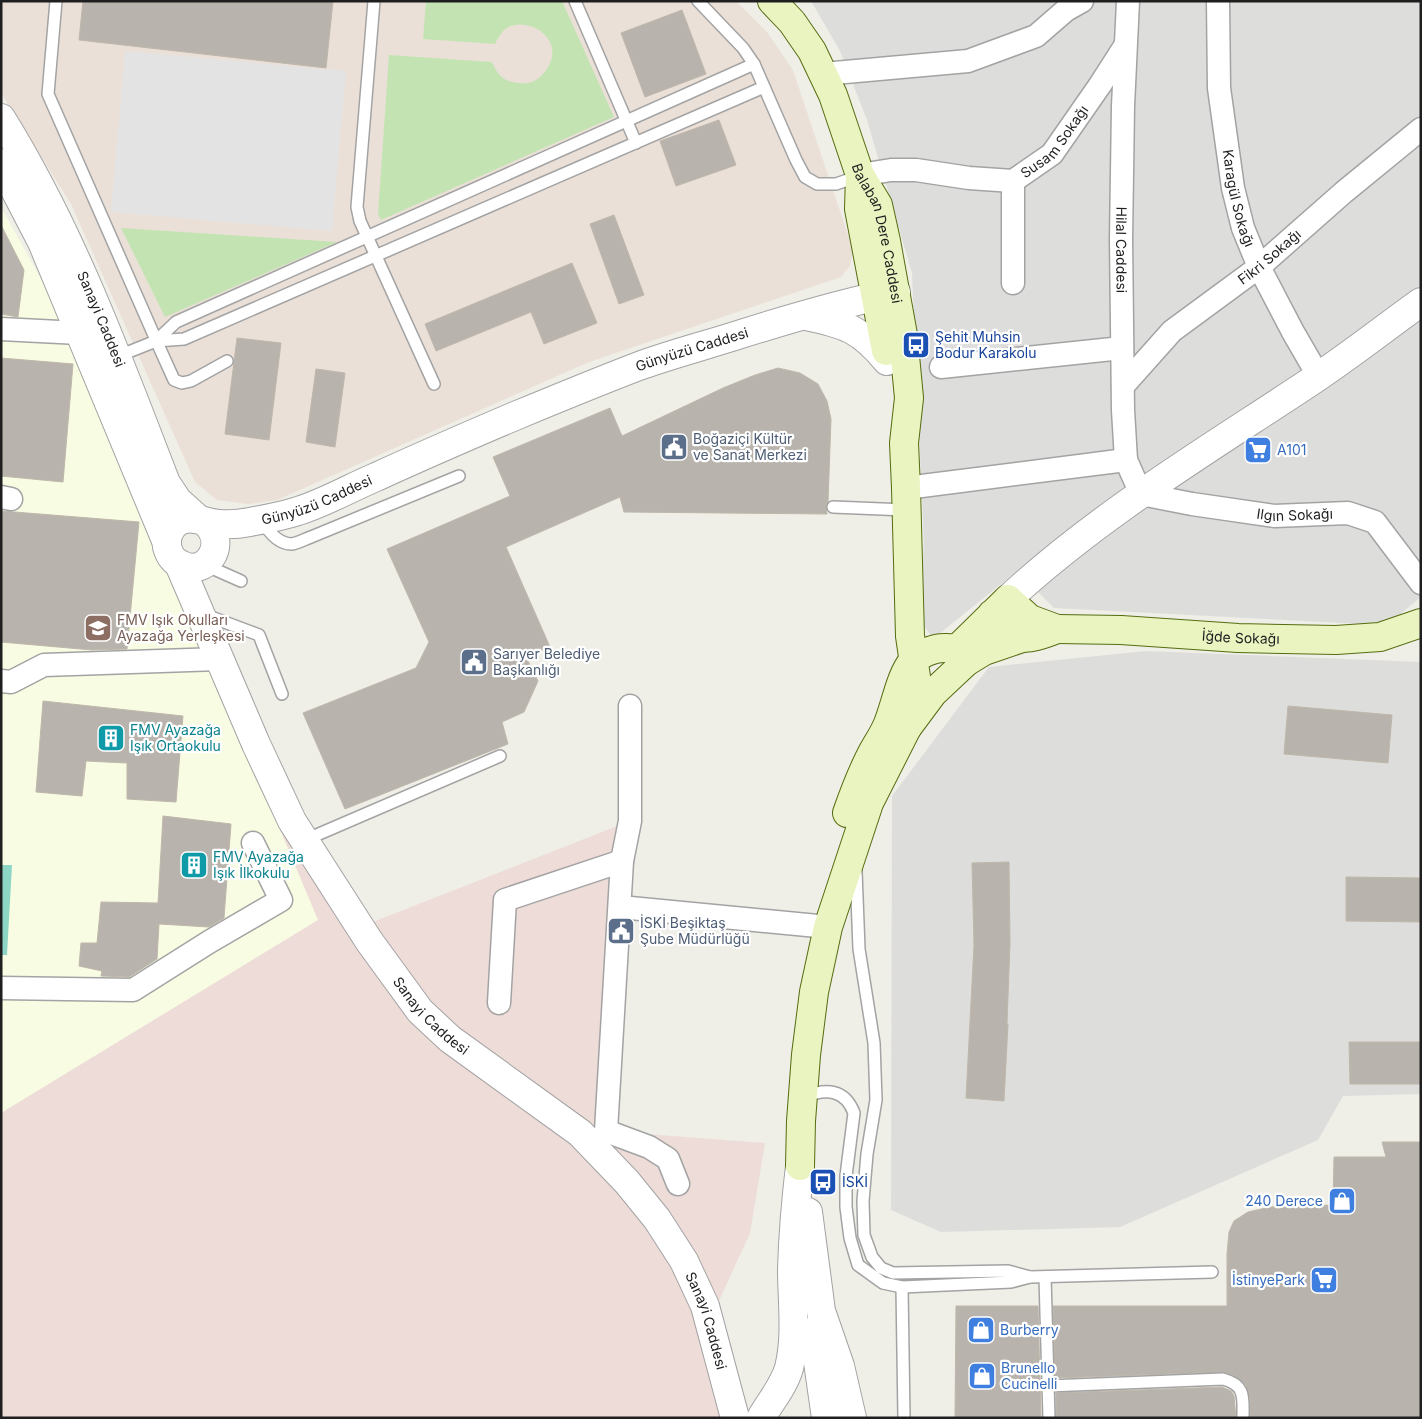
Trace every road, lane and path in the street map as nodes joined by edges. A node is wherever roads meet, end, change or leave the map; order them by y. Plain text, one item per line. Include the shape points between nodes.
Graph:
1 (56, 1) edge
2 (374, 1) edge
3 (575, 1) edge
4 (698, 1) edge
5 (772, 1) edge
6 (1082, 1) edge
7 (1128, 1) edge
8 (1218, 1) edge
9 (1126, 44) junction
10 (754, 64) junction
11 (823, 74) junction
12 (764, 87) junction
13 (1, 118) edge
14 (626, 121) junction
15 (1421, 129) edge
16 (636, 143) junction
17 (1, 163) edge
18 (860, 175) junction
19 (1013, 181) junction
20 (367, 237) junction
21 (376, 256) junction
22 (1259, 267) junction
23 (1013, 283) dead end
24 (884, 285) junction
25 (1421, 302) edge
26 (804, 315) junction
27 (1, 329) edge
28 (79, 333) junction
29 (156, 341) junction
30 (1122, 348) junction
31 (227, 361) dead end
32 (887, 361) junction
33 (105, 362) junction
34 (941, 367) dead end
35 (1319, 377) junction
36 (434, 384) dead end
37 (1123, 386) junction
38 (904, 443) junction
39 (1126, 460) junction
40 (459, 476) dead end
41 (1141, 494) junction
42 (906, 499) junction
43 (833, 507) dead end
44 (201, 520) junction
45 (262, 520) junction
46 (191, 556) junction
47 (241, 580) dead end
48 (1421, 583) edge
49 (1000, 606) junction
50 (199, 612) junction
51 (1421, 623) edge
52 (1057, 630) junction
53 (1022, 638) junction
54 (220, 659) junction
55 (912, 662) junction
56 (957, 663) junction
57 (1, 681) edge
58 (282, 694) dead end
59 (630, 706) dead end
60 (907, 728) junction
61 (500, 756) dead end
62 (305, 840) junction
63 (253, 843) dead end
64 (855, 844) junction
65 (622, 861) junction
66 (620, 907) junction
67 (828, 927) junction
68 (1, 988) edge
69 (499, 1003) dead end
70 (802, 1097) junction
71 (800, 1166) junction
72 (678, 1184) dead end
73 (1212, 1272) dead end
74 (1030, 1277) junction
75 (1045, 1277) junction
76 (902, 1286) junction
77 (821, 1311) junction
78 (1048, 1386) junction
79 (735, 1418) edge
80 (761, 1418) edge
81 (826, 1418) edge
82 (852, 1418) edge
83 (904, 1418) edge
84 (1049, 1418) edge
85 (1243, 1418) edge

1 - 29 lane via 48,94
2 - 20 lane via 357,207
3 - 14 lane
4 - 10 lane
5 - 11 main road, Balaban Dere Caddesi via 792,22
6 - 11 street via 1066,10 1036,36 968,61
7 - 9 street, Hilal Caddesi
8 - 22 street, Karagül Sokağı via 1219,88 1234,188 1243,228
9 - 19 street, Susam Sokağı via 1052,154
9 - 30 street, Hilal Caddesi via 1120,239
10 - 12 lane
10 - 14 lane
11 - 18 main road, Balaban Dere Caddesi
12 - 16 lane
12 - 18 lane via 805,177 817,184 836,184
13 - 33 street, Sanayi Caddesi via 58,218
14 - 16 lane
14 - 20 lane
15 - 22 street, Fikri Sokağı
16 - 21 lane
17 - 28 street, Sanayi Caddesi via 42,242
18 - 19 street, Susam Sokağı via 916,170
18 - 24 main road, Balaban Dere Caddesi via 878,205
19 - 23 street
20 - 21 lane
20 - 29 lane via 176,322
21 - 29 lane via 184,340
21 - 36 lane
22 - 35 street, Karagül Sokağı
22 - 37 street, Fikri Sokağı via 1172,331
24 - 26 street, Günyüzü Caddesi
24 - 32 main road, Balaban Dere Caddesi
24 - 38 main road, Balaban Dere Caddesi via 903,335 908,398
24 - 45 street, Günyüzü Caddesi via 812,300 621,362 505,408 290,501
25 - 35 street
26 - 32 street via 851,328 873,344
26 - 45 street, Günyüzü Caddesi via 640,366 506,420 299,511
27 - 28 street
28 - 33 street, Sanayi Caddesi
29 - 31 lane via 174,380 182,383
29 - 33 lane
30 - 34 street
30 - 37 street, Hilal Caddesi
32 - 38 main road, Balaban Dere Caddesi via 891,399
33 - 44 street, Sanayi Caddesi via 166,484 178,501
33 - 46 street, Sanayi Caddesi
35 - 41 street
37 - 39 street, Hilal Caddesi
38 - 42 main road, Balaban Dere Caddesi
39 - 41 street, Hilal Caddesi
39 - 42 street
40 - 45 lane via 292,544 282,542 270,533
41 - 48 street, Ilgın Sokağı via 1274,516 1348,513 1375,522
41 - 49 street via 1035,574
42 - 43 lane
42 - 55 main road, Balaban Dere Caddesi
44 - 45 street via 236,524
44 - 46 street via 211,528 216,544
44 - 46 street via 183,519 168,535
45 - 46 street
46 - 47 lane
46 - 50 street, Sanayi Caddesi
49 - 52 main road
49 - 53 main road via 1003,628
49 - 56 main road
50 - 54 street, Sanayi Caddesi
50 - 58 lane via 259,635
51 - 52 main road, İğde Sokağı via 1380,637 1336,640
52 - 53 main road
53 - 56 main road
54 - 57 street via 44,665 11,682
54 - 62 street, Sanayi Caddesi via 292,821
55 - 56 main road via 922,654 944,648
55 - 60 main road, Balaban Dere Caddesi via 916,684
55 - 67 main road via 887,726 855,790 838,839 825,895
56 - 60 main road
59 - 65 street via 630,821
60 - 64 main road via 869,803
61 - 62 lane
62 - 79 street, Sanayi Caddesi via 420,1011 450,1039 580,1133 656,1219 684,1261 705,1306
63 - 68 street via 281,900 134,990
64 - 67 main road
64 - 74 lane via 859,949 874,1043 876,1100 863,1201 864,1235 872,1257 881,1268 894,1273 1008,1271
65 - 66 street
65 - 69 street via 505,900
66 - 67 street
66 - 72 street via 606,1131 649,1147 668,1159
67 - 70 main road via 814,992
70 - 71 main road
70 - 76 lane via 826,1091 840,1094 850,1104 854,1113 846,1176 850,1238 858,1265 883,1283
71 - 77 street
71 - 80 street via 795,1210 792,1351 788,1370
73 - 75 lane
74 - 75 lane
74 - 76 lane via 1010,1282
75 - 78 lane
76 - 83 lane
77 - 81 street via 818,1362
77 - 82 street via 840,1366
78 - 84 lane
78 - 85 lane via 1223,1379 1241,1390

